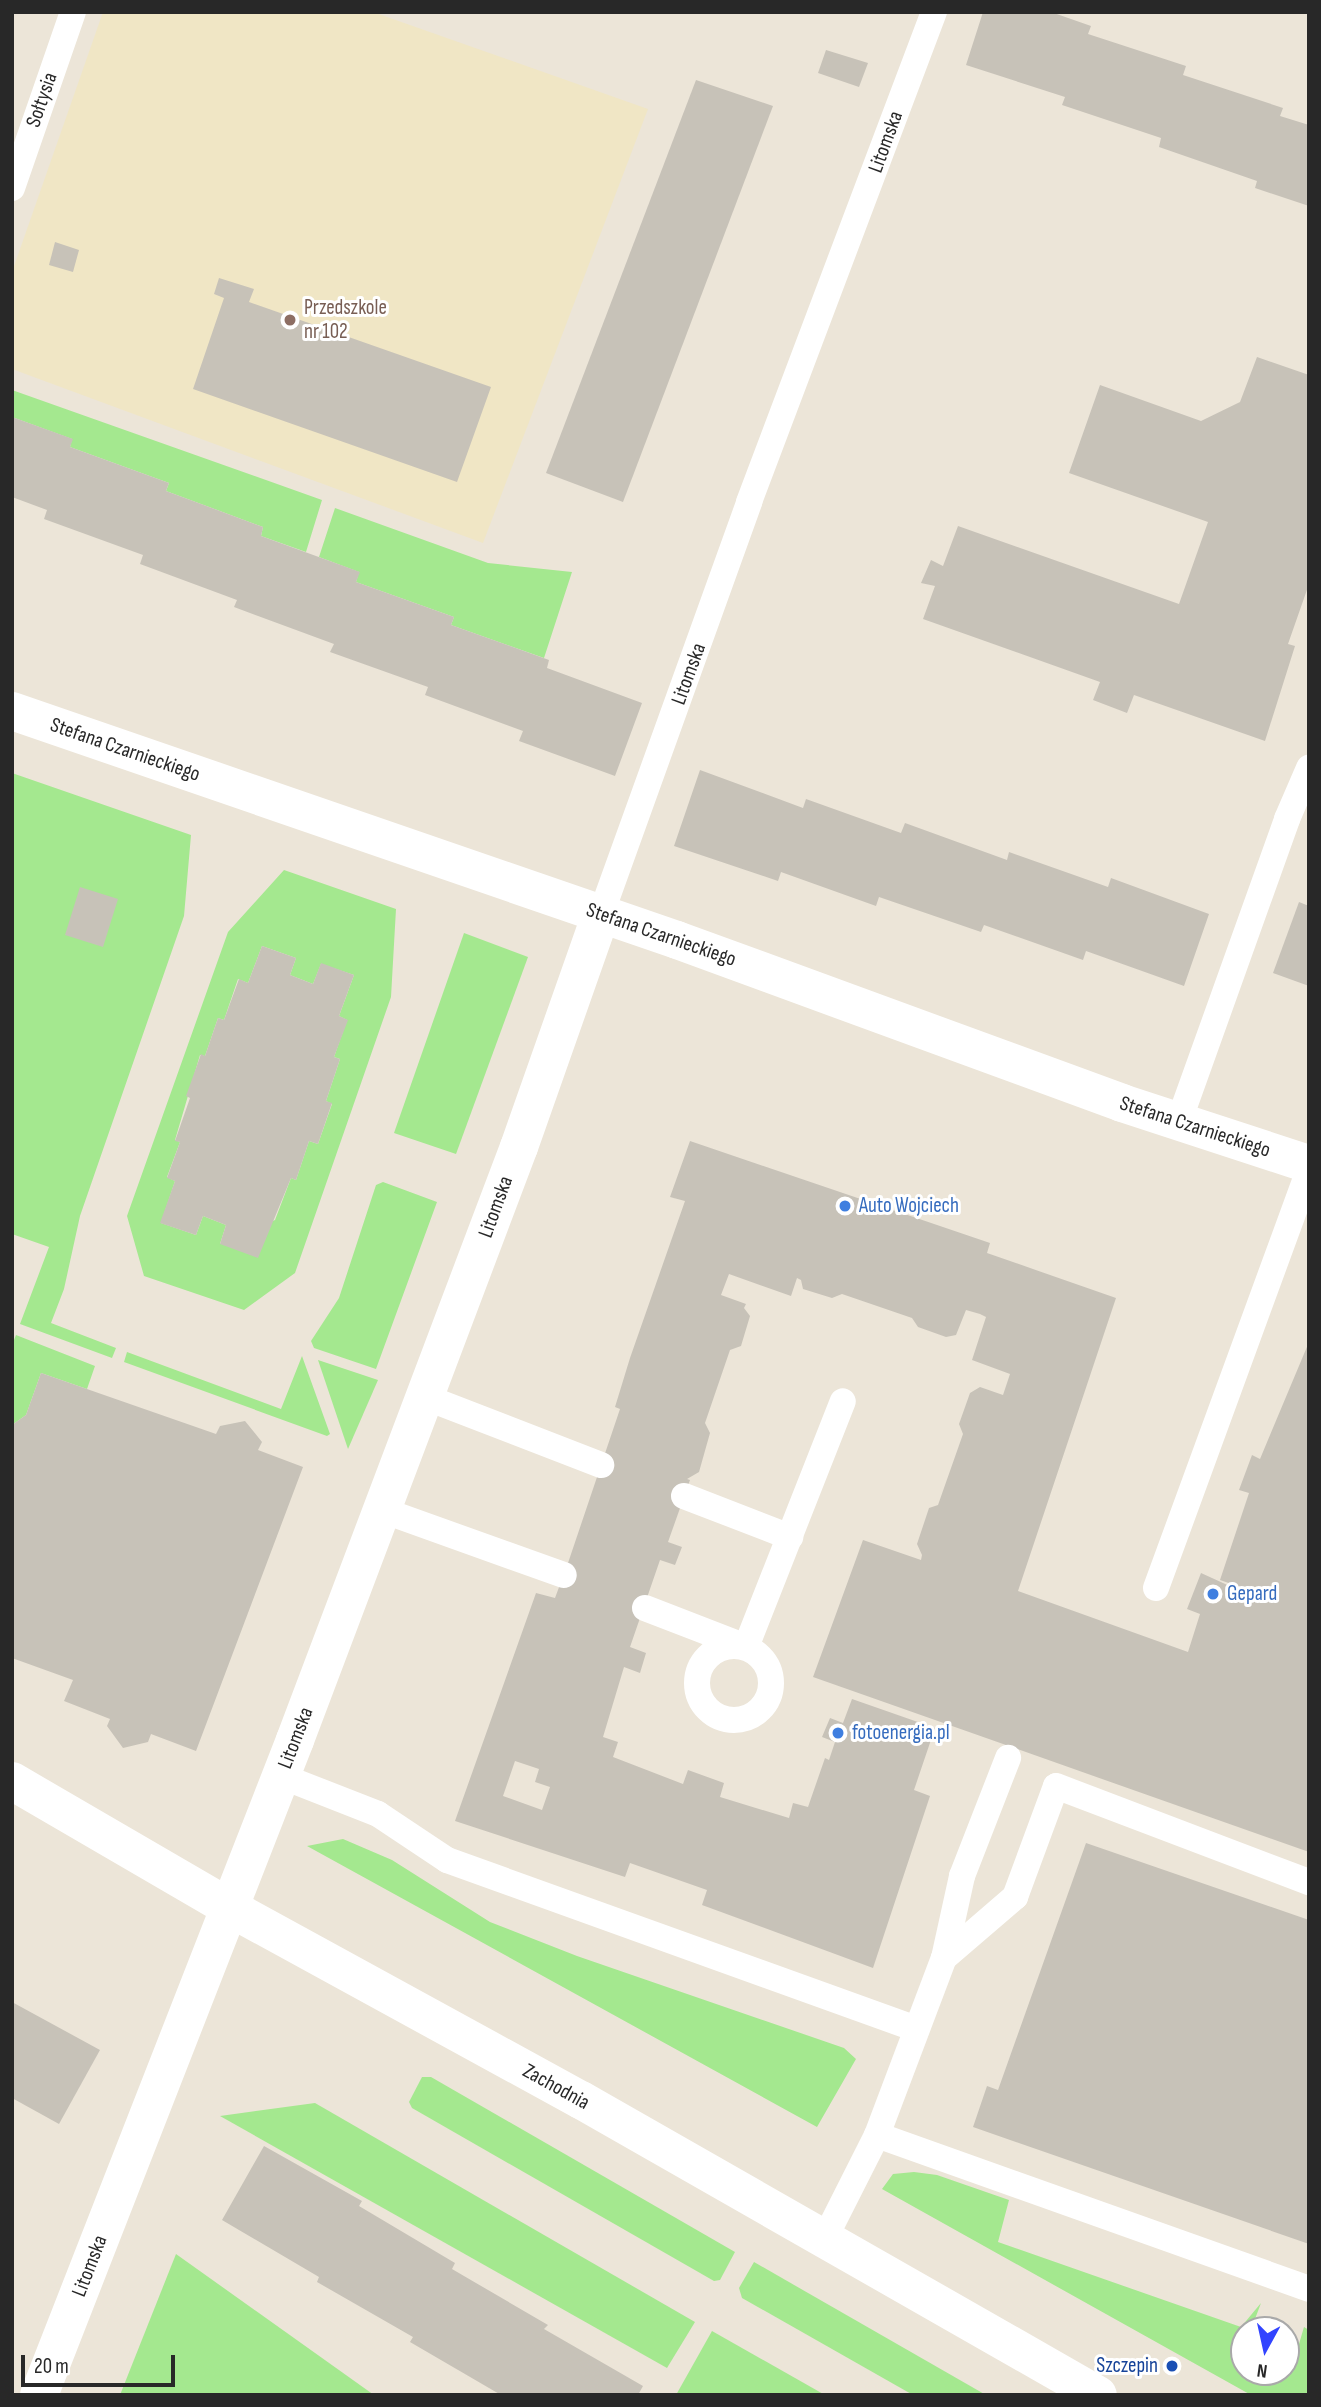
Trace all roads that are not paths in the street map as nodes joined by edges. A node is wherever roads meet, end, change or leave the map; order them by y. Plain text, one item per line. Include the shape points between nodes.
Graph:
1 (72, 12) edge
2 (934, 12) edge
3 (12, 188) edge
4 (12, 711) edge
5 (1309, 768) edge
6 (601, 914) junction
7 (1179, 1121) junction
8 (1309, 1164) edge
9 (1309, 1171) edge
10 (425, 1397) junction
11 (843, 1401) dead end
12 (601, 1465) dead end
13 (684, 1496) dead end
14 (382, 1510) junction
15 (790, 1537) junction
16 (564, 1575) dead end
17 (1156, 1588) dead end
18 (645, 1608) dead end
19 (1008, 1758) dead end
20 (281, 1776) junction
21 (12, 1780) edge
22 (1309, 1882) edge
23 (230, 1908) junction
24 (944, 1958) junction
25 (916, 2029) junction
26 (877, 2135) junction
27 (825, 2238) junction
28 (1309, 2289) edge
29 (39, 2395) edge
30 (1098, 2395) edge

1 - 3 lane, Sołtysia
2 - 6 lane, Litomska
4 - 6 street, Stefana Czarnieckiego
5 - 7 lane
6 - 7 street, Stefana Czarnieckiego
6 - 10 street, Litomska
7 - 8 street, Stefana Czarnieckiego
9 - 17 lane
10 - 12 lane
10 - 14 street, Litomska
11 - 15 lane
13 - 15 lane
14 - 16 lane
14 - 20 street, Litomska
15 - 18 lane via 746,1647
19 - 24 lane via 962,1876
20 - 23 street, Litomska
20 - 25 lane via 379,1814 447,1860
21 - 23 street, Zachodnia
22 - 24 lane via 1056,1786 1015,1897
23 - 27 street, Zachodnia
23 - 29 street, Litomska
24 - 25 lane
25 - 26 lane
26 - 27 lane
26 - 28 lane
27 - 30 street, Zachodnia

